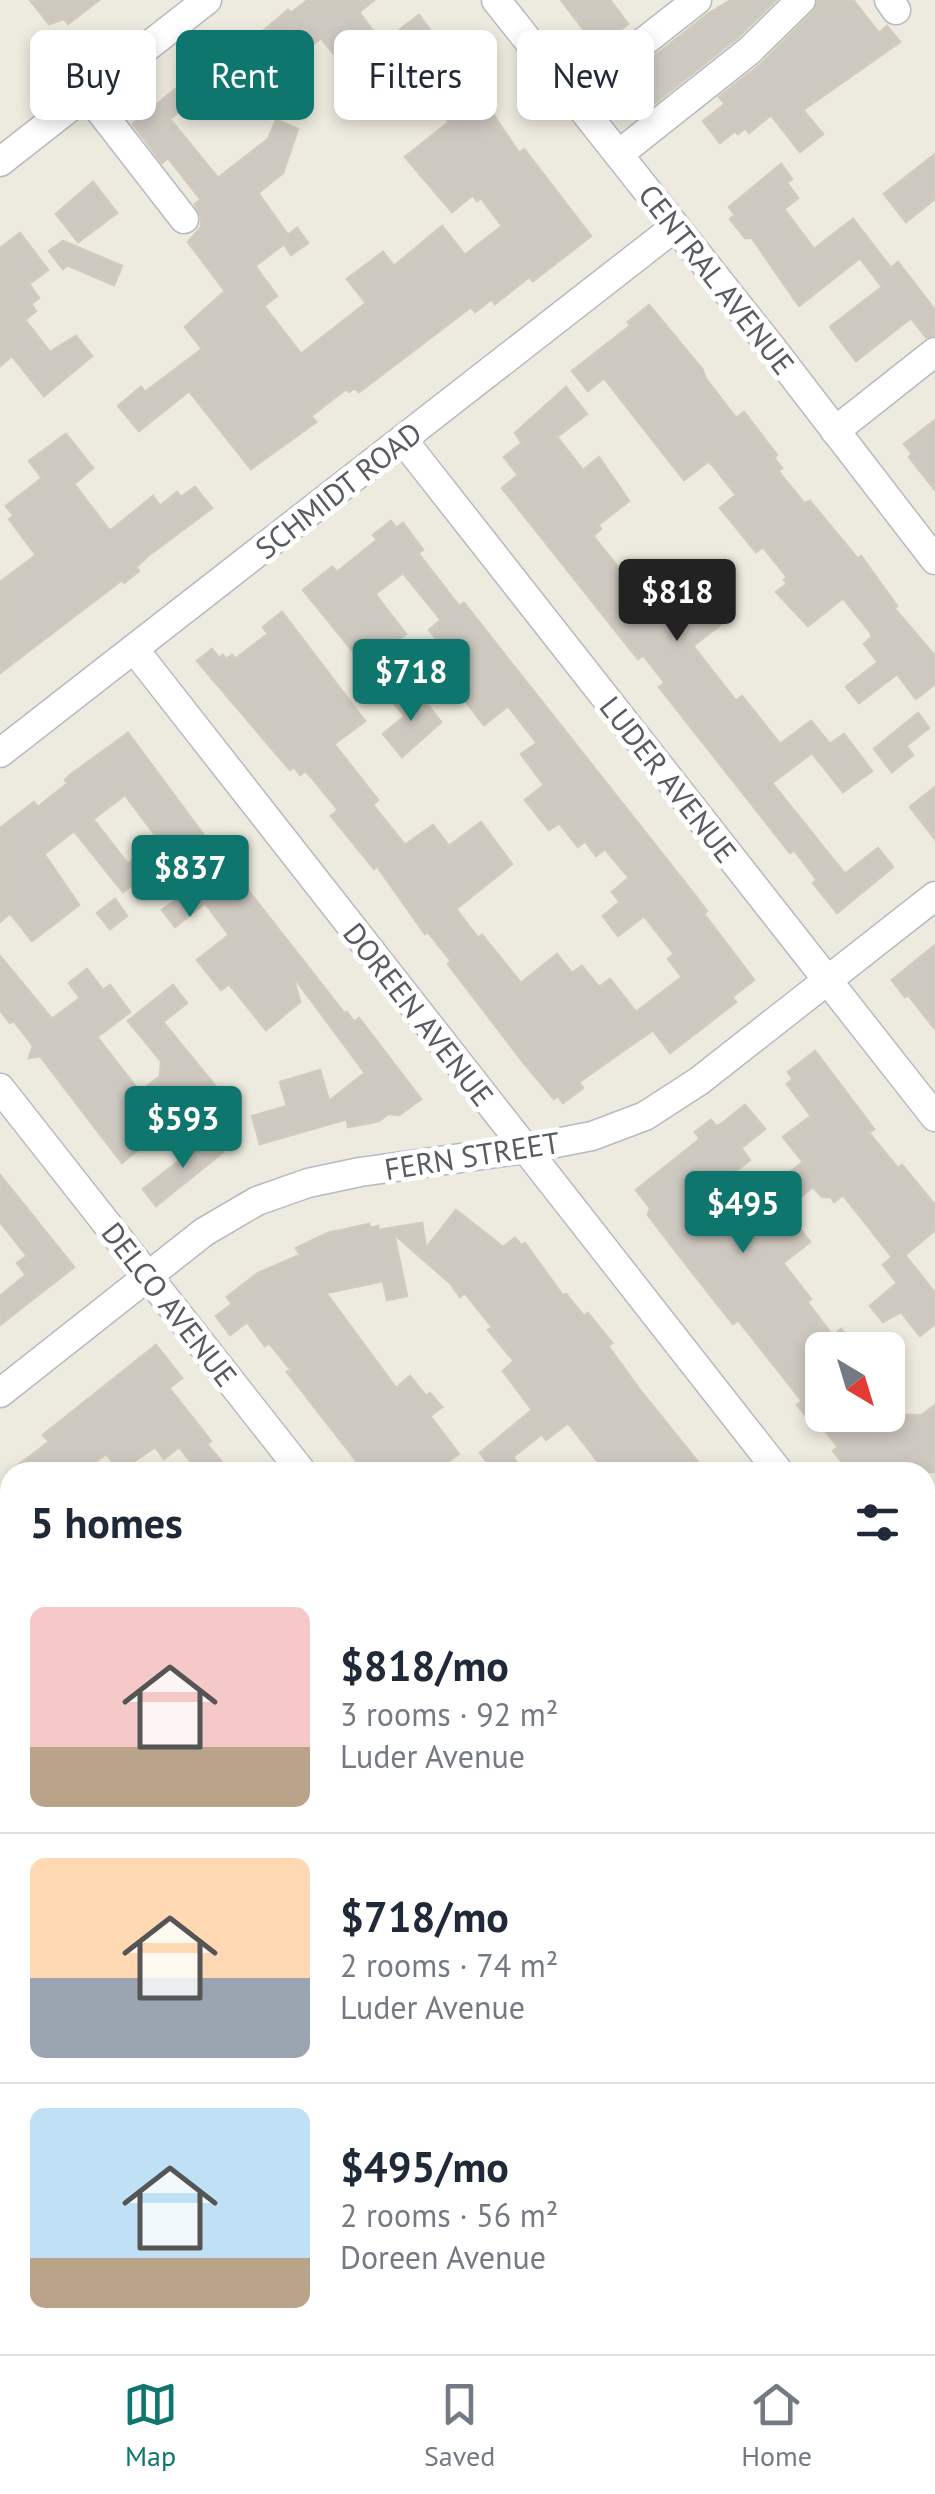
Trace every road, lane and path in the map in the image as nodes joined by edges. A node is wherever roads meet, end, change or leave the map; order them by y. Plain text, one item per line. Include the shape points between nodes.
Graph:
1 (207, 0) edge
2 (697, 0) edge
3 (801, 0) edge
4 (510, 5) edge
5 (526, 30) edge
6 (654, 33) edge
7 (156, 40) edge
8 (54, 120) edge
9 (107, 120) edge
10 (590, 120) edge
11 (619, 154) junction
12 (0, 162) edge
13 (184, 219) dead end
14 (675, 227) junction
15 (935, 352) edge
16 (835, 431) junction
17 (403, 440) junction
18 (935, 560) edge
19 (134, 648) junction
20 (0, 753) edge
21 (935, 896) edge
22 (827, 980) junction
23 (0, 1088) edge
24 (935, 1117) edge
25 (525, 1150) junction
26 (149, 1276) junction
27 (0, 1393) edge
28 (294, 1462) edge
29 (771, 1462) edge

1 - 7 street
2 - 6 street
3 - 11 street via 749,51
4 - 5 street, CENTRAL AVENUE
8 - 12 street
9 - 13 street
10 - 11 street, CENTRAL AVENUE
11 - 14 street, CENTRAL AVENUE
14 - 16 street, CENTRAL AVENUE
14 - 17 street, SCHMIDT ROAD
15 - 16 street
16 - 18 street, CENTRAL AVENUE
17 - 19 street, SCHMIDT ROAD
17 - 22 street, LUDER AVENUE
19 - 20 street, SCHMIDT ROAD
19 - 25 street, DOREEN AVENUE
21 - 22 street, FERN STREET
22 - 24 street, LUDER AVENUE
22 - 25 street, FERN STREET via 645,1116
23 - 26 street, DELCO AVENUE
25 - 26 street, FERN STREET via 360,1172 291,1189 204,1232
25 - 29 street, DOREEN AVENUE
26 - 27 street, FERN STREET
26 - 28 street, DELCO AVENUE

